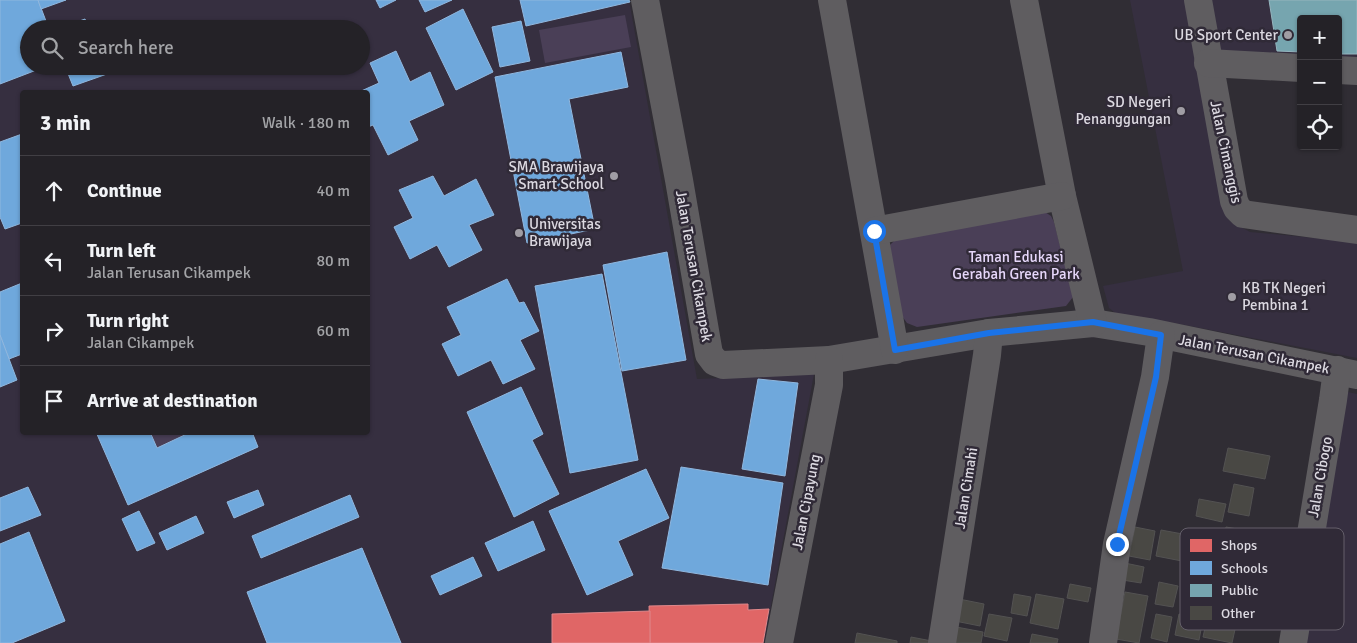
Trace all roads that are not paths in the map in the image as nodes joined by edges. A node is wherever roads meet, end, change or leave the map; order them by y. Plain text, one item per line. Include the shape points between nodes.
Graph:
1 (645, 0) edge
2 (832, 0) edge
3 (1024, 0) edge
4 (1198, 0) edge
5 (1208, 63) junction
6 (1297, 68) edge
7 (1342, 70) edge
8 (1357, 71) edge
9 (1062, 196) junction
10 (1357, 230) edge
11 (874, 231) junction
12 (1093, 322) junction
13 (989, 333) junction
14 (1161, 335) junction
15 (895, 350) junction
16 (829, 360) junction
17 (1347, 373) edge
18 (1311, 528) edge
19 (1294, 630) edge
20 (780, 643) edge
21 (942, 643) edge
22 (1103, 643) edge
23 (1292, 643) edge

1 - 16 street, Jalan Terusan Cikampek via 709,354 715,362 723,364
2 - 11 street
3 - 9 street
4 - 5 street, Jalan Cimanggis
5 - 6 street
5 - 10 street, Jalan Cimanggis via 1237,208 1243,214
7 - 8 street
9 - 11 street
9 - 12 street
11 - 15 street
12 - 13 street, Jalan Terusan Cikampek
12 - 14 street, Jalan Terusan Cikampek
13 - 15 street, Jalan Terusan Cikampek
13 - 21 street, Jalan Cimahi
14 - 17 street, Jalan Terusan Cikampek
14 - 22 street via 1156,377 1117,544
15 - 16 street, Jalan Terusan Cikampek
16 - 20 street, Jalan Cipayung via 829,385
17 - 18 street, Jalan Cibogo via 1333,400
19 - 23 street, Jalan Cibogo

